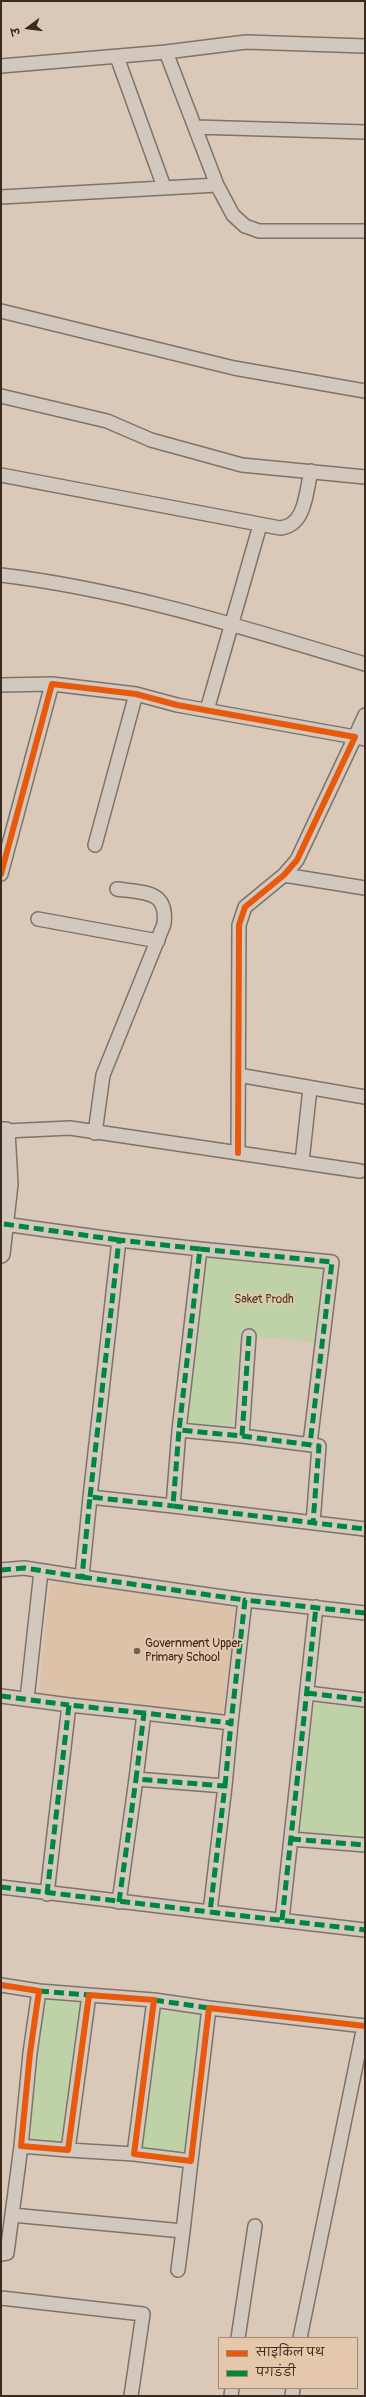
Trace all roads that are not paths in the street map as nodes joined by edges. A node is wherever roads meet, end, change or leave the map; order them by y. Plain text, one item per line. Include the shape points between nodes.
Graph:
1 (365, 46) edge
2 (166, 52) junction
3 (117, 56) junction
4 (1, 66) edge
5 (195, 127) junction
6 (365, 132) edge
7 (217, 184) junction
8 (164, 188) junction
9 (1, 197) edge
10 (365, 231) edge
11 (1, 311) edge
12 (365, 391) edge
13 (1, 396) edge
14 (311, 471) junction
15 (1, 475) edge
16 (365, 477) edge
17 (260, 525) junction
18 (1, 575) edge
19 (230, 624) junction
20 (365, 664) edge
21 (52, 684) junction
22 (1, 685) edge
23 (136, 694) junction
24 (207, 710) junction
25 (365, 715) edge
26 (360, 738) edge
27 (95, 845) dead end
28 (1, 874) edge
29 (284, 875) junction
30 (365, 888) edge
31 (117, 889) dead end
32 (38, 919) dead end
33 (158, 941) junction
34 (238, 1075) junction
35 (310, 1088) junction
36 (365, 1097) edge
37 (3, 1131) edge
38 (95, 1133) junction
39 (238, 1153) junction
40 (302, 1162) junction
41 (360, 1171) dead end
42 (4, 1224) junction
43 (119, 1240) junction
44 (200, 1249) junction
45 (1, 1254) edge
46 (249, 1336) dead end
47 (179, 1430) junction
48 (242, 1436) junction
49 (310, 1444) junction
50 (90, 1497) junction
51 (173, 1506) junction
52 (313, 1523) junction
53 (365, 1529) edge
54 (1, 1570) edge
55 (41, 1571) junction
56 (82, 1577) junction
57 (245, 1600) junction
58 (316, 1607) junction
59 (365, 1613) edge
60 (307, 1693) junction
61 (1, 1696) edge
62 (27, 1699) junction
63 (365, 1700) edge
64 (69, 1705) junction
65 (144, 1713) junction
66 (231, 1723) junction
67 (136, 1779) junction
68 (225, 1786) junction
69 (291, 1839) junction
70 (365, 1845) edge
71 (1, 1887) edge
72 (47, 1894) junction
73 (120, 1902) junction
74 (210, 1912) junction
75 (282, 1920) junction
76 (365, 1930) edge
77 (1, 1986) edge
78 (39, 1991) junction
79 (89, 1995) junction
80 (154, 2000) junction
81 (210, 2008) junction
82 (364, 2026) edge
83 (21, 2146) junction
84 (68, 2150) junction
85 (134, 2154) junction
86 (191, 2161) junction
87 (12, 2215) junction
88 (255, 2226) dead end
89 (183, 2231) junction
90 (1, 2254) edge
91 (178, 2270) dead end
92 (1, 2298) edge
93 (238, 2337) edge
94 (300, 2337) edge
95 (131, 2396) edge

1 - 2 street via 246,42
2 - 3 street
2 - 5 street
3 - 4 street
3 - 8 street
5 - 6 street
5 - 7 street
7 - 8 street
7 - 10 street via 233,215 244,226 259,231
8 - 9 street
11 - 12 street via 234,368
13 - 14 street via 107,421 150,440 242,465
14 - 16 street
14 - 17 street via 299,518 295,524 280,528
15 - 17 street
17 - 19 street
18 - 19 street via 42,580 149,601
19 - 20 street
19 - 24 street
21 - 22 street
21 - 23 street
21 - 28 street
23 - 24 street
23 - 27 street
24 - 26 street
25 - 26 street
26 - 29 street via 297,860
29 - 30 street
29 - 34 street via 245,907 239,924
31 - 33 street via 153,895 161,901 166,914
32 - 33 street
33 - 38 street via 103,1075
34 - 35 street
34 - 39 street
35 - 36 street
35 - 40 street
37 - 38 street via 70,1128
37 - 42 street via 9,1184
38 - 39 street
39 - 40 street
40 - 41 street
42 - 43 street
42 - 45 street
43 - 44 street
43 - 50 street
44 - 47 street
44 - 49 street via 332,1262
46 - 48 street
47 - 48 street
47 - 51 street
48 - 49 street
49 - 52 street via 320,1446
50 - 51 street
50 - 56 street
51 - 52 street
52 - 53 street
54 - 55 street via 24,1568
55 - 56 street
55 - 62 street
56 - 57 street
57 - 58 street
57 - 66 street
58 - 59 street
58 - 60 street
60 - 63 street
60 - 69 street
61 - 62 street
62 - 64 street
64 - 65 street
64 - 72 street
65 - 66 street
65 - 67 street
66 - 68 street
67 - 68 street
67 - 73 street
68 - 74 street
69 - 70 street
69 - 75 street
71 - 72 street
72 - 73 street
73 - 74 street
74 - 75 street
75 - 76 street
77 - 78 street
78 - 79 street
78 - 83 street
79 - 80 street
79 - 84 street
80 - 81 street
80 - 85 street
81 - 82 street
81 - 86 street
82 - 94 street
83 - 84 street
83 - 87 street
84 - 85 street
85 - 86 street
86 - 89 street
87 - 89 street
87 - 90 street via 7,2253
88 - 93 street
89 - 91 street
92 - 95 street via 142,2314

